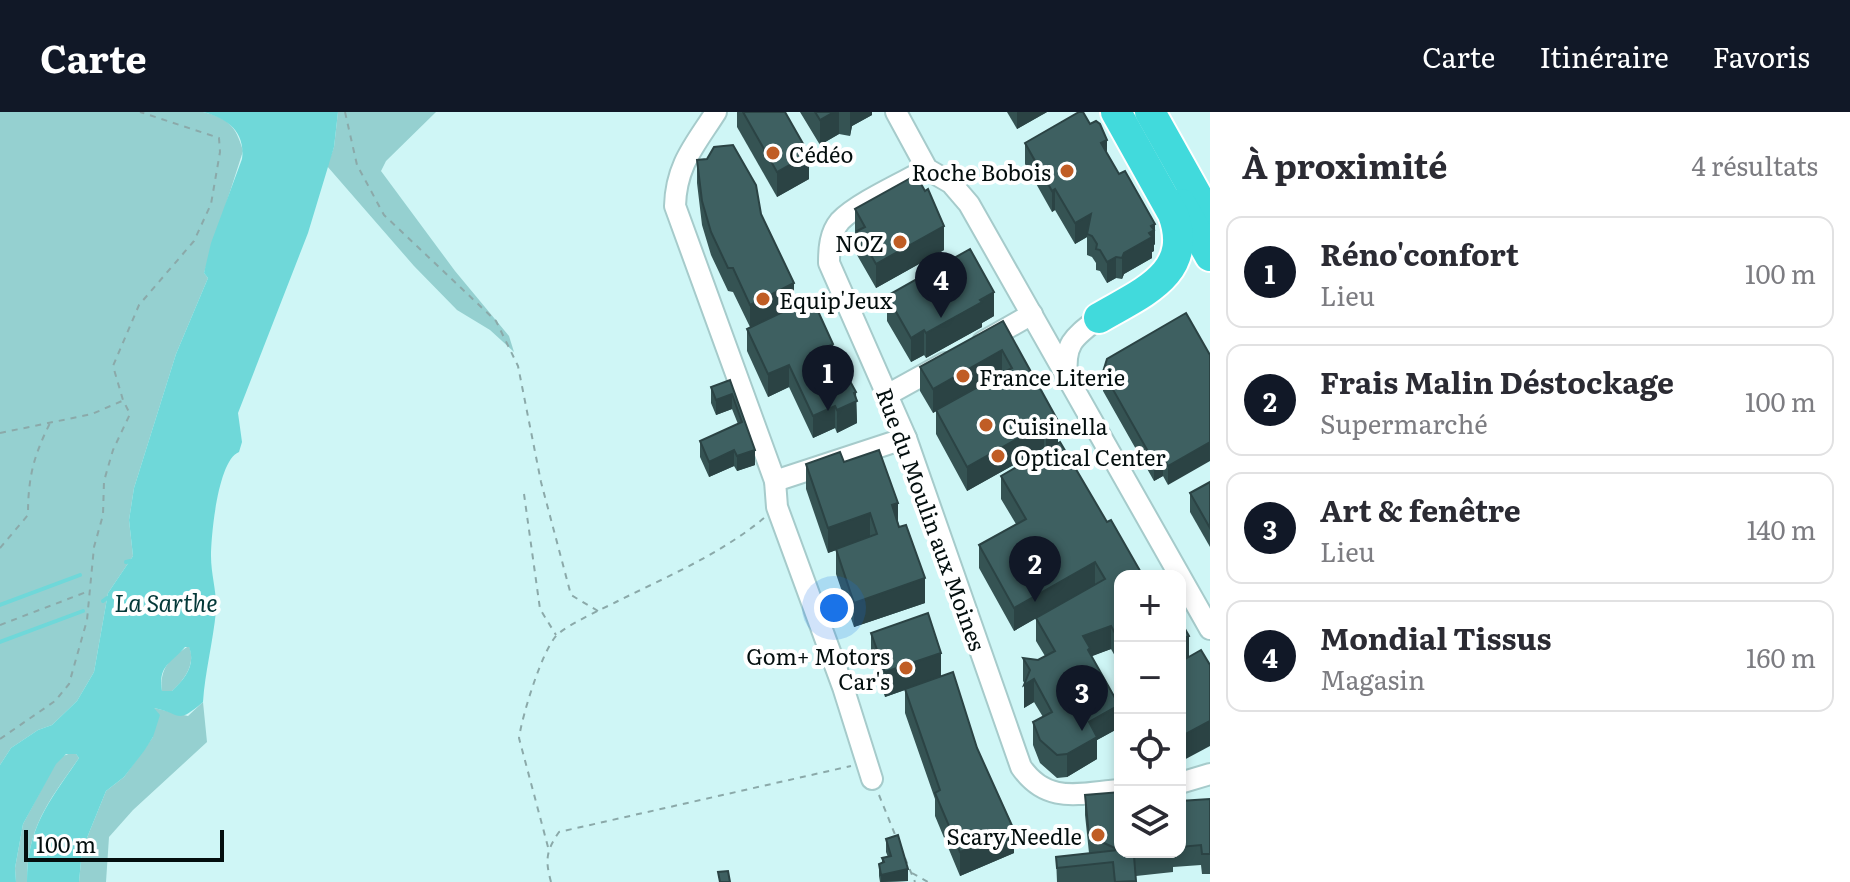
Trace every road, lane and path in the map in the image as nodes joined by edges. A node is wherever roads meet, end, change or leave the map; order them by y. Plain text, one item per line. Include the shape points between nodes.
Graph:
1 (140, 112) edge
2 (345, 112) edge
3 (716, 112) edge
4 (896, 112) edge
5 (1116, 112) edge
6 (1128, 112) edge
7 (1150, 112) edge
8 (927, 169) junction
9 (1206, 209) edge
10 (1210, 256) edge
11 (1034, 318) junction
12 (1099, 318) junction
13 (1067, 376) junction
14 (887, 395) junction
15 (123, 400) junction
16 (51, 421) junction
17 (0, 433) edge
18 (906, 438) junction
19 (775, 481) junction
20 (524, 494) dead end
21 (777, 507) junction
22 (0, 548) edge
23 (90, 590) junction
24 (598, 611) junction
25 (0, 625) edge
26 (1210, 629) edge
27 (556, 635) junction
28 (0, 739) edge
29 (870, 771) junction
30 (1210, 774) edge
31 (1186, 781) edge
32 (1114, 790) edge
33 (548, 847) junction
34 (912, 873) junction
35 (551, 882) edge
36 (915, 882) edge
37 (928, 882) edge

1 - 15 path via 219,138 220,152 211,204 194,241 139,305 113,366
2 - 24 path via 357,165 384,215 496,321 518,366 571,595
3 - 19 street via 680,168 675,206
4 - 8 street
5 - 12 highway via 1173,214 1178,246 1163,278
6 - 10 highway
7 - 9 highway
8 - 11 street via 961,192
8 - 14 street, Rue du Moulin aux Moines via 840,222 829,248 829,263
11 - 12 street via 1063,331
11 - 13 street
11 - 14 street
12 - 13 street via 1070,343
13 - 26 street
14 - 18 street, Rue du Moulin aux Moines
15 - 16 path via 92,414
15 - 23 path via 130,414 104,481
16 - 17 path
16 - 22 path via 34,455 28,515
18 - 19 street
18 - 32 street, Rue du Moulin aux Moines via 1021,767 1029,779 1055,794
19 - 21 street
20 - 27 path via 540,609
21 - 24 path via 733,541
21 - 29 street
23 - 25 path
23 - 28 path via 69,684 55,701
24 - 27 path
27 - 33 path via 535,679 519,738
29 - 33 path via 559,832
29 - 34 path
30 - 31 street
33 - 35 path via 545,859
34 - 36 path
34 - 37 path

